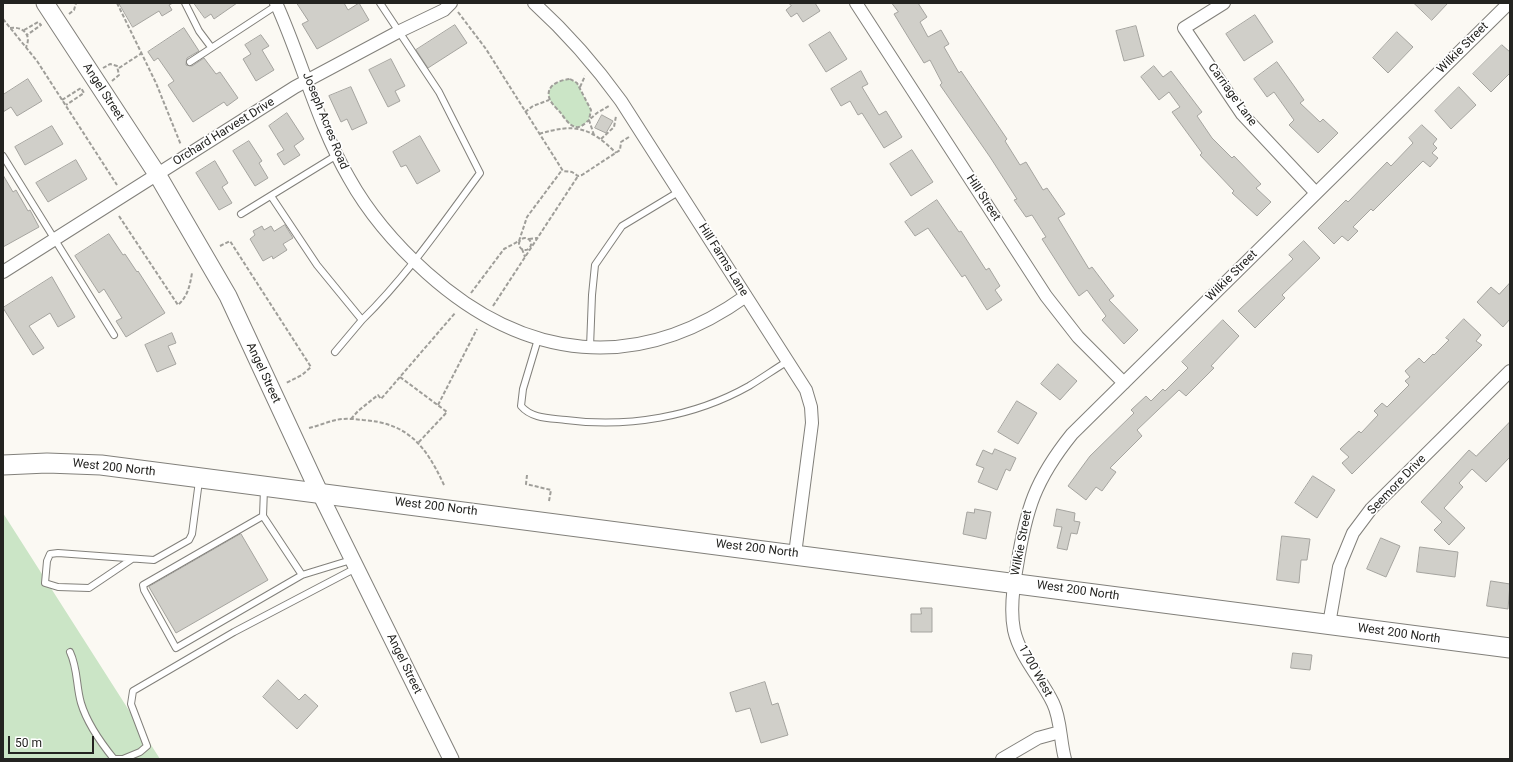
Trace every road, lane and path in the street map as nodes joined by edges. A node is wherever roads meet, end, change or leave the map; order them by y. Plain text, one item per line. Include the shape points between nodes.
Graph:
1 (45, 3) edge
2 (76, 3) edge
3 (118, 3) edge
4 (185, 3) edge
5 (380, 3) edge
6 (534, 3) edge
7 (856, 3) edge
8 (1224, 3) edge
9 (1509, 3) edge
10 (276, 4) edge
11 (454, 7) edge
12 (66, 16) dead end
13 (3, 19) edge
14 (10, 28) junction
15 (28, 28) junction
16 (24, 30) junction
17 (31, 32) junction
18 (398, 32) junction
19 (27, 35) junction
20 (26, 47) junction
21 (210, 47) junction
22 (142, 53) junction
23 (190, 62) dead end
24 (119, 68) junction
25 (100, 70) dead end
26 (585, 76) dead end
27 (307, 80) junction
28 (109, 83) dead end
29 (580, 88) junction
30 (69, 96) junction
31 (62, 100) junction
32 (72, 100) junction
33 (550, 100) junction
34 (66, 105) junction
35 (609, 106) dead end
36 (591, 110) junction
37 (525, 112) junction
38 (597, 112) junction
39 (616, 116) dead end
40 (589, 120) junction
41 (575, 127) junction
42 (539, 134) junction
43 (594, 135) junction
44 (628, 137) dead end
45 (600, 139) junction
46 (181, 145) dead end
47 (616, 153) junction
48 (336, 155) junction
49 (3, 156) edge
50 (562, 170) junction
51 (157, 174) junction
52 (578, 176) junction
53 (117, 185) dead end
54 (680, 191) junction
55 (1316, 193) junction
56 (271, 196) junction
57 (241, 214) dead end
58 (119, 216) dead end
59 (524, 231) junction
60 (525, 237) junction
61 (538, 238) junction
62 (529, 239) junction
63 (54, 240) junction
64 (519, 241) junction
65 (512, 245) junction
66 (518, 245) junction
67 (220, 246) dead end
68 (531, 248) junction
69 (522, 249) junction
70 (525, 257) junction
71 (414, 261) junction
72 (3, 272) edge
73 (192, 273) dead end
74 (471, 293) dead end
75 (746, 296) junction
76 (493, 306) dead end
77 (455, 314) dead end
78 (362, 320) junction
79 (477, 329) dead end
80 (114, 335) dead end
81 (538, 339) junction
82 (590, 347) junction
83 (335, 352) dead end
84 (788, 361) junction
85 (1510, 371) edge
86 (400, 377) junction
87 (286, 383) dead end
88 (1124, 383) junction
89 (438, 405) junction
90 (351, 419) junction
91 (310, 428) dead end
92 (418, 443) junction
93 (3, 465) edge
94 (527, 474) dead end
95 (199, 477) junction
96 (264, 485) junction
97 (444, 485) dead end
98 (319, 492) junction
99 (549, 501) dead end
100 (263, 516) junction
101 (795, 554) junction
102 (132, 559) junction
103 (354, 563) junction
104 (302, 575) junction
105 (1014, 583) junction
106 (1329, 624) junction
107 (1510, 648) edge
108 (70, 652) dead end
109 (1060, 732) junction
110 (122, 759) edge
111 (451, 759) edge
112 (1002, 759) edge
113 (1065, 759) edge

1 - 51 main road, Angel Street
2 - 12 path via 74,10
3 - 22 path
4 - 21 lane
5 - 18 lane
6 - 54 street, Hill Farms Lane via 573,40 600,71
7 - 88 street, Hill Street via 1046,296 1078,337
8 - 55 street, Carriage Lane via 1184,28 1242,114
9 - 55 street, Wilkie Street
10 - 21 lane
10 - 27 street, Joseph Acres Road
11 - 18 street, Orchard Harvest Drive
11 - 37 path via 486,49
13 - 14 path
14 - 16 path
14 - 20 path
15 - 16 path
15 - 17 path
15 - 17 path via 38,22 41,26
16 - 19 path
17 - 19 path
18 - 27 street, Orchard Harvest Drive
18 - 71 lane via 439,92 480,173
19 - 20 path
20 - 31 path
21 - 23 lane
22 - 24 path
22 - 46 path
24 - 25 path via 110,64
24 - 28 path via 119,75
26 - 29 path
27 - 48 street, Joseph Acres Road
27 - 51 street, Orchard Harvest Drive
29 - 33 path via 570,79 560,80 552,85 549,92
29 - 36 path
30 - 31 path
30 - 32 path
30 - 32 path via 81,88 84,93
31 - 34 path
32 - 34 path
33 - 37 path
33 - 41 path via 568,123
34 - 53 path
35 - 38 path
36 - 38 path
36 - 40 path
37 - 42 path
38 - 40 path
39 - 45 path via 614,126
40 - 41 path via 582,126
40 - 43 path
41 - 42 path
41 - 43 path
42 - 50 path
43 - 45 path
44 - 47 path via 621,142 620,150
45 - 47 path
47 - 52 path
48 - 56 lane
48 - 71 street, Joseph Acres Road via 373,213
49 - 63 lane
50 - 52 path
50 - 59 path via 527,217
51 - 63 street, Orchard Harvest Drive
51 - 98 main road, Angel Street via 228,296
52 - 61 path
54 - 75 street, Hill Farms Lane
54 - 82 lane via 622,226 595,265
55 - 88 street, Wilkie Street
56 - 57 lane
56 - 78 lane via 317,265
58 - 73 path via 178,305 190,288
59 - 60 path
59 - 64 path
60 - 62 path
60 - 64 path
61 - 62 path
61 - 68 path
62 - 68 path
63 - 72 street, Orchard Harvest Drive
63 - 80 lane
64 - 65 path
64 - 66 path
65 - 66 path
65 - 74 path via 504,249
66 - 69 path
67 - 87 path via 230,241 311,367
68 - 69 path
68 - 70 path
69 - 70 path
70 - 76 path
71 - 78 lane
71 - 81 street, Joseph Acres Road via 441,286 471,308 503,326
75 - 82 street, Joseph Acres Road via 704,323 679,333 651,342 620,347
75 - 84 street, Hill Farms Lane
77 - 86 path
78 - 83 lane
79 - 89 path
81 - 82 street, Joseph Acres Road
81 - 84 lane via 523,389 521,406 527,413 537,417 578,422 607,423 665,418 749,386
84 - 101 street, Hill Farms Lane via 806,390 812,423
85 - 106 street, Seemore Drive via 1371,510 1353,533 1339,567
86 - 89 path
86 - 90 path via 381,399 378,395
88 - 105 street, Wilkie Street via 1072,434 1054,456 1041,478 1022,530
89 - 92 path via 447,412
90 - 91 path via 337,419
90 - 92 path via 392,424 412,436
92 - 97 path via 435,465
93 - 95 main road, West 200 North via 81,463
94 - 99 path via 526,484 551,490
95 - 96 main road, West 200 North
95 - 102 lane via 192,534 189,540 154,560
96 - 98 main road, West 200 North
96 - 100 lane
98 - 101 main road, West 200 North
98 - 103 street, Angel Street
100 - 104 lane
100 - 104 lane via 144,585 144,590 176,648
101 - 105 main road, West 200 North
102 - 102 lane via 50,554 45,583 58,587 89,588
103 - 104 lane
103 - 110 lane via 133,691 131,704 147,746 140,752
103 - 111 street, Angel Street
105 - 106 main road, West 200 North
105 - 109 street, 1700 West via 1014,630 1025,656 1053,704
106 - 107 main road, West 200 North
108 - 110 lane via 76,664 80,702 85,715 104,748 114,759
109 - 112 street via 1038,738
109 - 113 street, 1700 West

